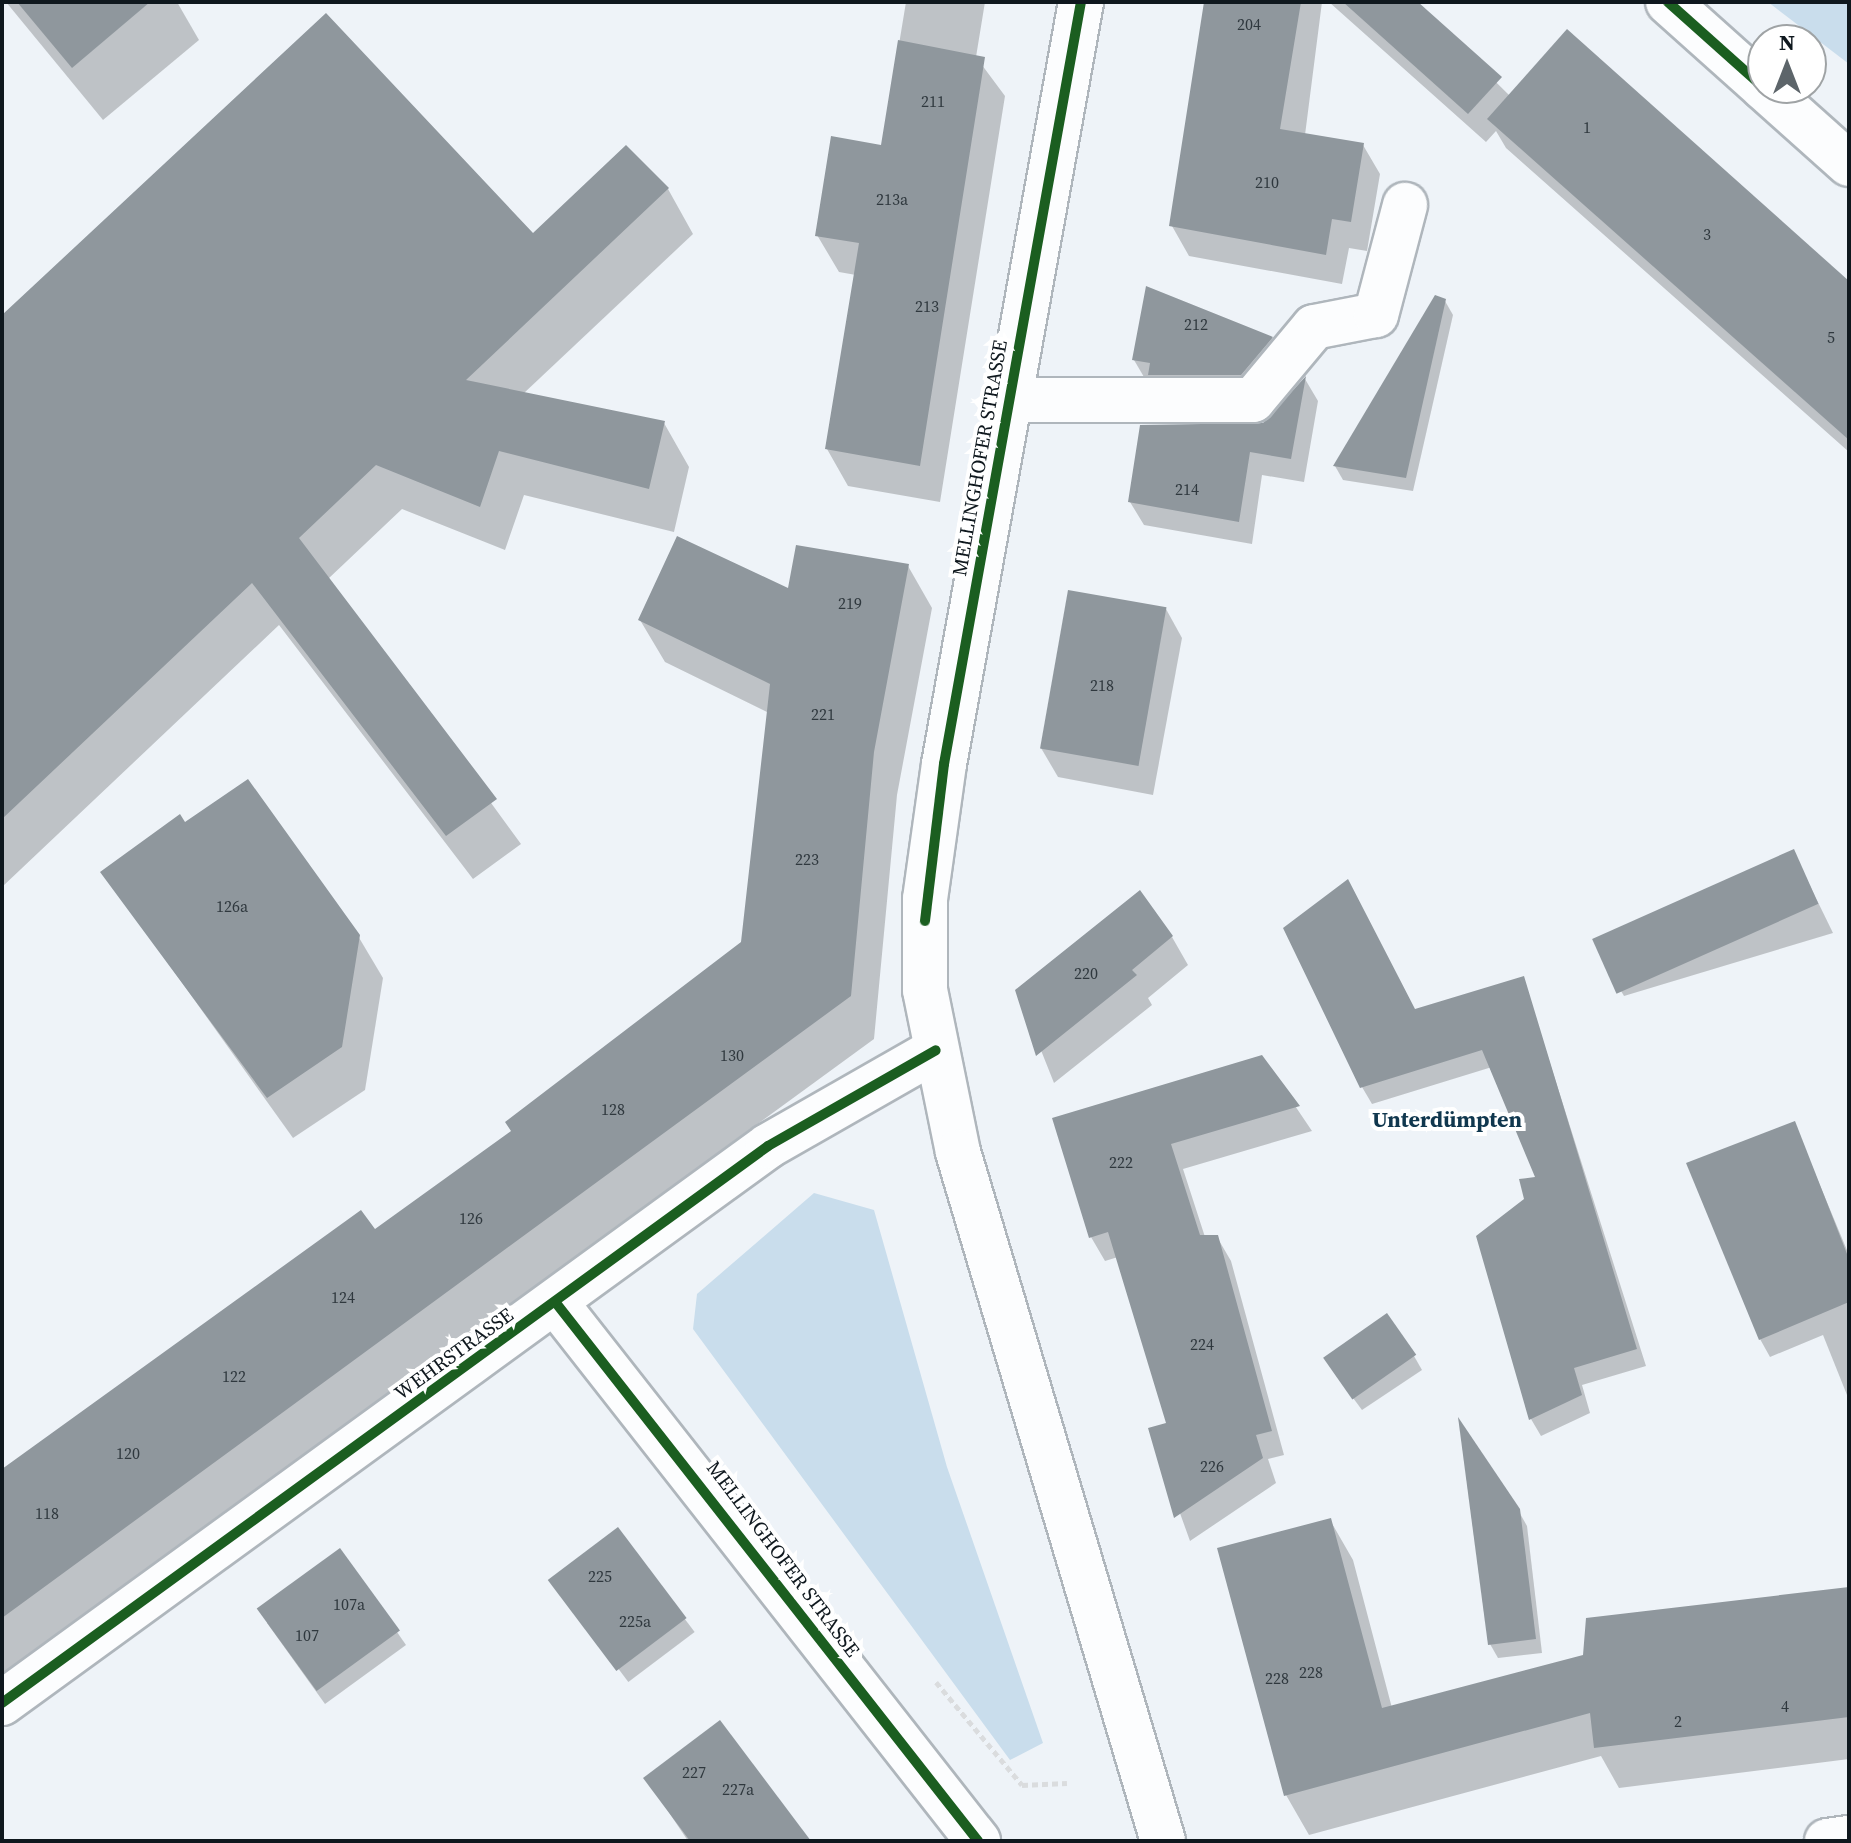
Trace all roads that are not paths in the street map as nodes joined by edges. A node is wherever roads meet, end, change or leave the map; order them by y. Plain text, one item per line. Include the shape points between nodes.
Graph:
1 (1081, 2) edge
2 (1668, 2) edge
3 (1747, 72) edge
4 (1783, 104) edge
5 (1849, 164) edge
6 (1405, 205) dead end
7 (1009, 400) junction
8 (936, 1050) junction
9 (556, 1303) junction
10 (2, 1703) edge
11 (1849, 1838) edge
12 (978, 1841) edge
13 (1163, 1841) edge
14 (1827, 1841) edge

1 - 7 street, MELLINGHOFER STRASSE
2 - 3 street
4 - 5 street
6 - 7 street via 1376,315 1314,327 1253,400
7 - 8 street, MELLINGHOFER STRASSE via 927,877 925,990
8 - 9 street, WEHRSTRASSE via 768,1146
8 - 13 street, MELLINGHOFER STRASSE via 958,1152
9 - 10 street, WEHRSTRASSE
9 - 12 street, MELLINGHOFER STRASSE
11 - 14 street

